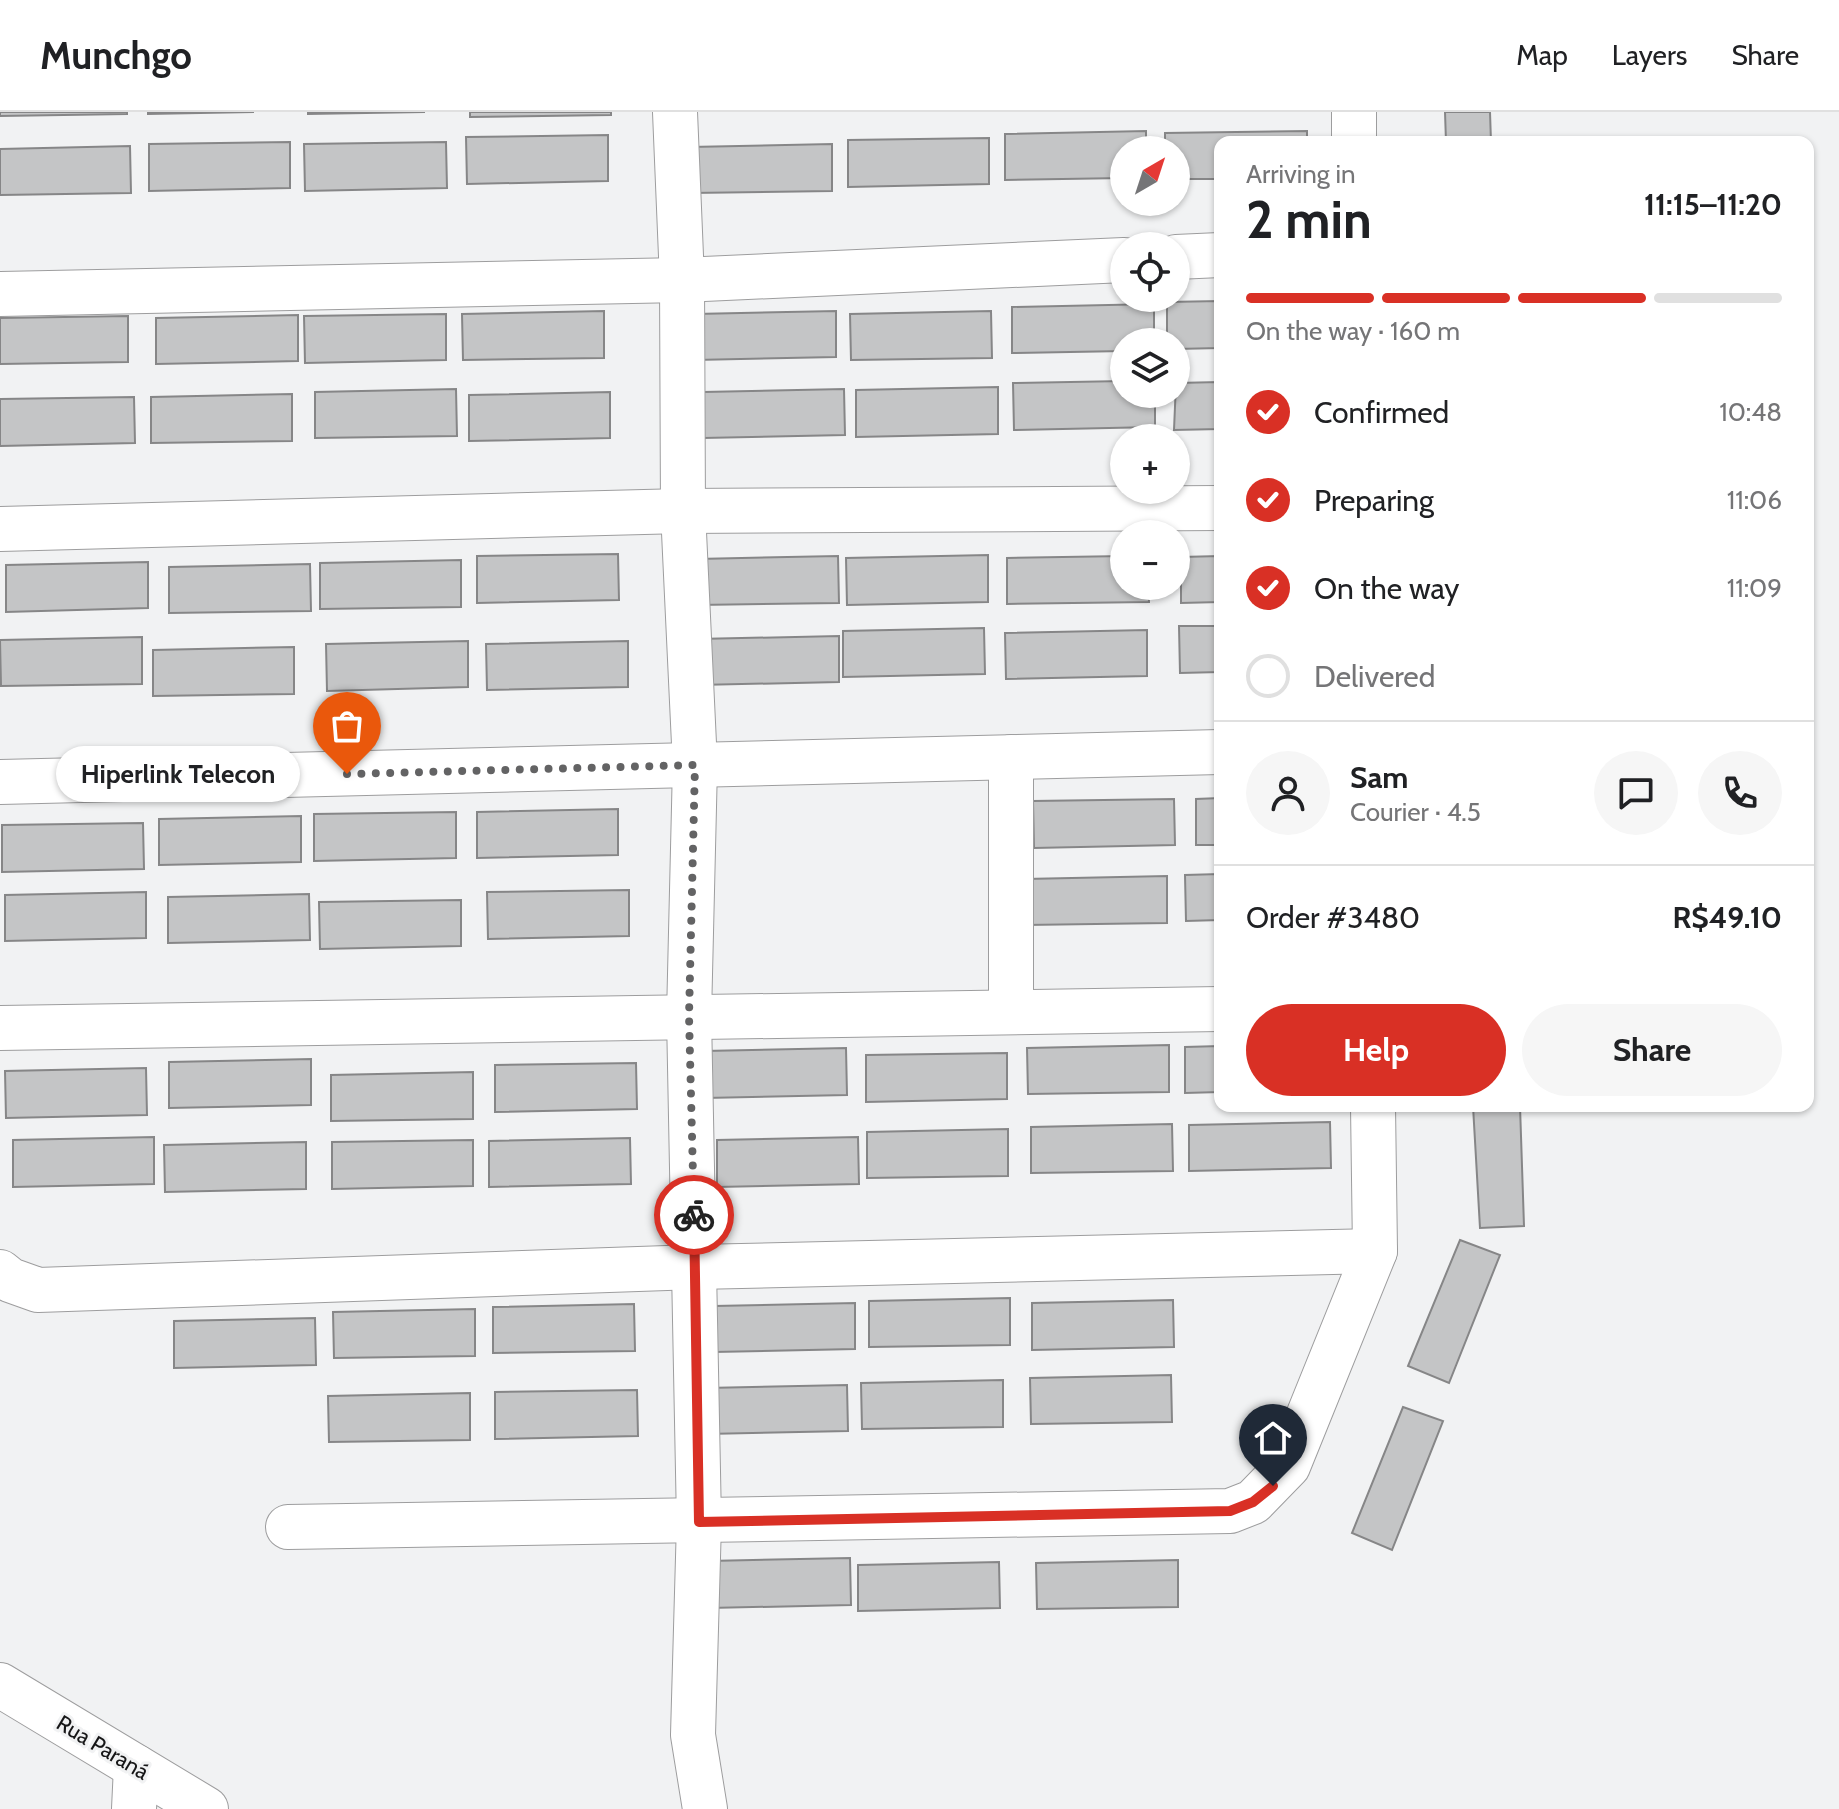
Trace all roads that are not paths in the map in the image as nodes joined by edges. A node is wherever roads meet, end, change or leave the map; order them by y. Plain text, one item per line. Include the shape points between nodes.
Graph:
1 (675, 112) edge
2 (1354, 112) edge
3 (1354, 136) edge
4 (1214, 255) edge
5 (1190, 256) edge
6 (1110, 261) edge
7 (682, 280) junction
8 (0, 294) edge
9 (1214, 508) edge
10 (683, 511) junction
11 (0, 529) edge
12 (1214, 752) edge
13 (1011, 757) junction
14 (695, 765) junction
15 (0, 782) edge
16 (1214, 1009) edge
17 (1011, 1012) junction
18 (689, 1016) junction
19 (0, 1028) edge
20 (1373, 1112) edge
21 (1375, 1251) junction
22 (696, 1267) junction
23 (0, 1272) edge
24 (699, 1522) junction
25 (288, 1527) dead end
26 (0, 1685) edge
27 (135, 1788) edge
28 (206, 1809) edge
29 (705, 1809) edge

1 - 7 street
2 - 3 street
4 - 5 street
6 - 7 street
7 - 8 street
7 - 10 street
9 - 10 street
10 - 11 street
10 - 14 street
12 - 13 street
13 - 14 street
13 - 17 street
14 - 15 street
14 - 18 street
16 - 17 street
17 - 18 street
18 - 19 street
18 - 22 street
20 - 21 street
21 - 22 street
21 - 24 street via 1288,1466 1253,1502 1230,1511
22 - 23 street via 38,1290
22 - 24 street
24 - 25 street
24 - 29 street via 693,1735
26 - 27 street, Rua Paraná
27 - 28 street, Rua Paraná

